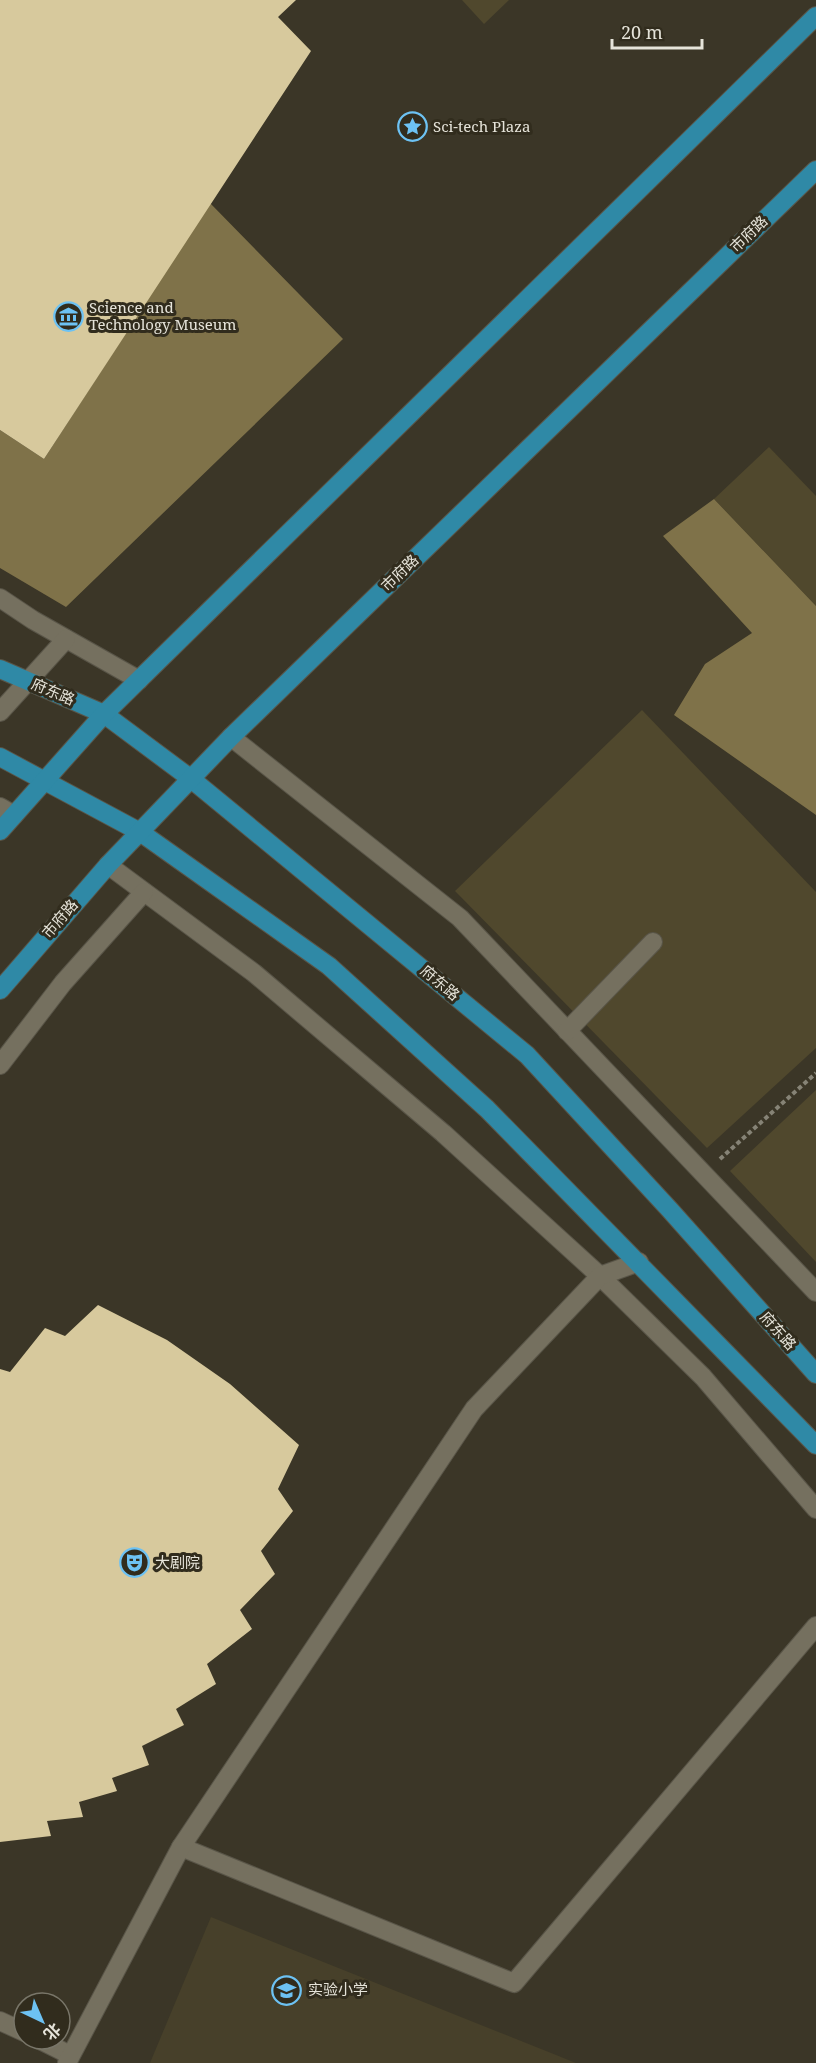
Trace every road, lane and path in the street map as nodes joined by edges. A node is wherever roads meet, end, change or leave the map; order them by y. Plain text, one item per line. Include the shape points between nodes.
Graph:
1 (816, 16) edge
2 (816, 170) edge
3 (0, 598) edge
4 (66, 639) junction
5 (0, 669) edge
6 (139, 680) junction
7 (27, 681) junction
8 (0, 712) edge
9 (104, 714) junction
10 (231, 737) junction
11 (0, 757) edge
12 (190, 778) junction
13 (44, 780) junction
14 (7, 811) edge
15 (0, 831) edge
16 (140, 832) junction
17 (108, 865) junction
18 (144, 892) junction
19 (653, 942) dead end
20 (0, 990) edge
21 (567, 1031) junction
22 (0, 1065) edge
23 (816, 1073) edge
24 (715, 1163) dead end
25 (639, 1262) junction
26 (600, 1276) junction
27 (816, 1292) edge
28 (816, 1374) edge
29 (816, 1445) edge
30 (816, 1509) edge
31 (816, 1626) edge
32 (181, 1847) junction
33 (69, 2059) edge

1 - 6 main road
2 - 10 main road, 市府路
3 - 4 street
4 - 6 street
4 - 7 street
5 - 7 main road, 府东路
6 - 9 main road
7 - 8 street
7 - 9 main road, 府东路
9 - 12 main road, 府东路
9 - 13 main road
10 - 12 main road, 市府路
10 - 21 street via 460,918
11 - 13 main road
12 - 16 main road, 市府路
12 - 28 main road, 府东路 via 527,1055
13 - 14 main road
13 - 16 main road
14 - 15 main road
16 - 17 main road, 市府路
16 - 25 main road via 329,966 487,1109
17 - 18 street
17 - 20 main road, 市府路
18 - 22 street via 63,984
18 - 26 street via 254,972 443,1133
19 - 21 street
21 - 27 street
23 - 24 path
25 - 26 street
25 - 29 main road
26 - 30 street via 703,1377
26 - 32 street via 474,1409
31 - 32 street via 514,1983
32 - 33 street

